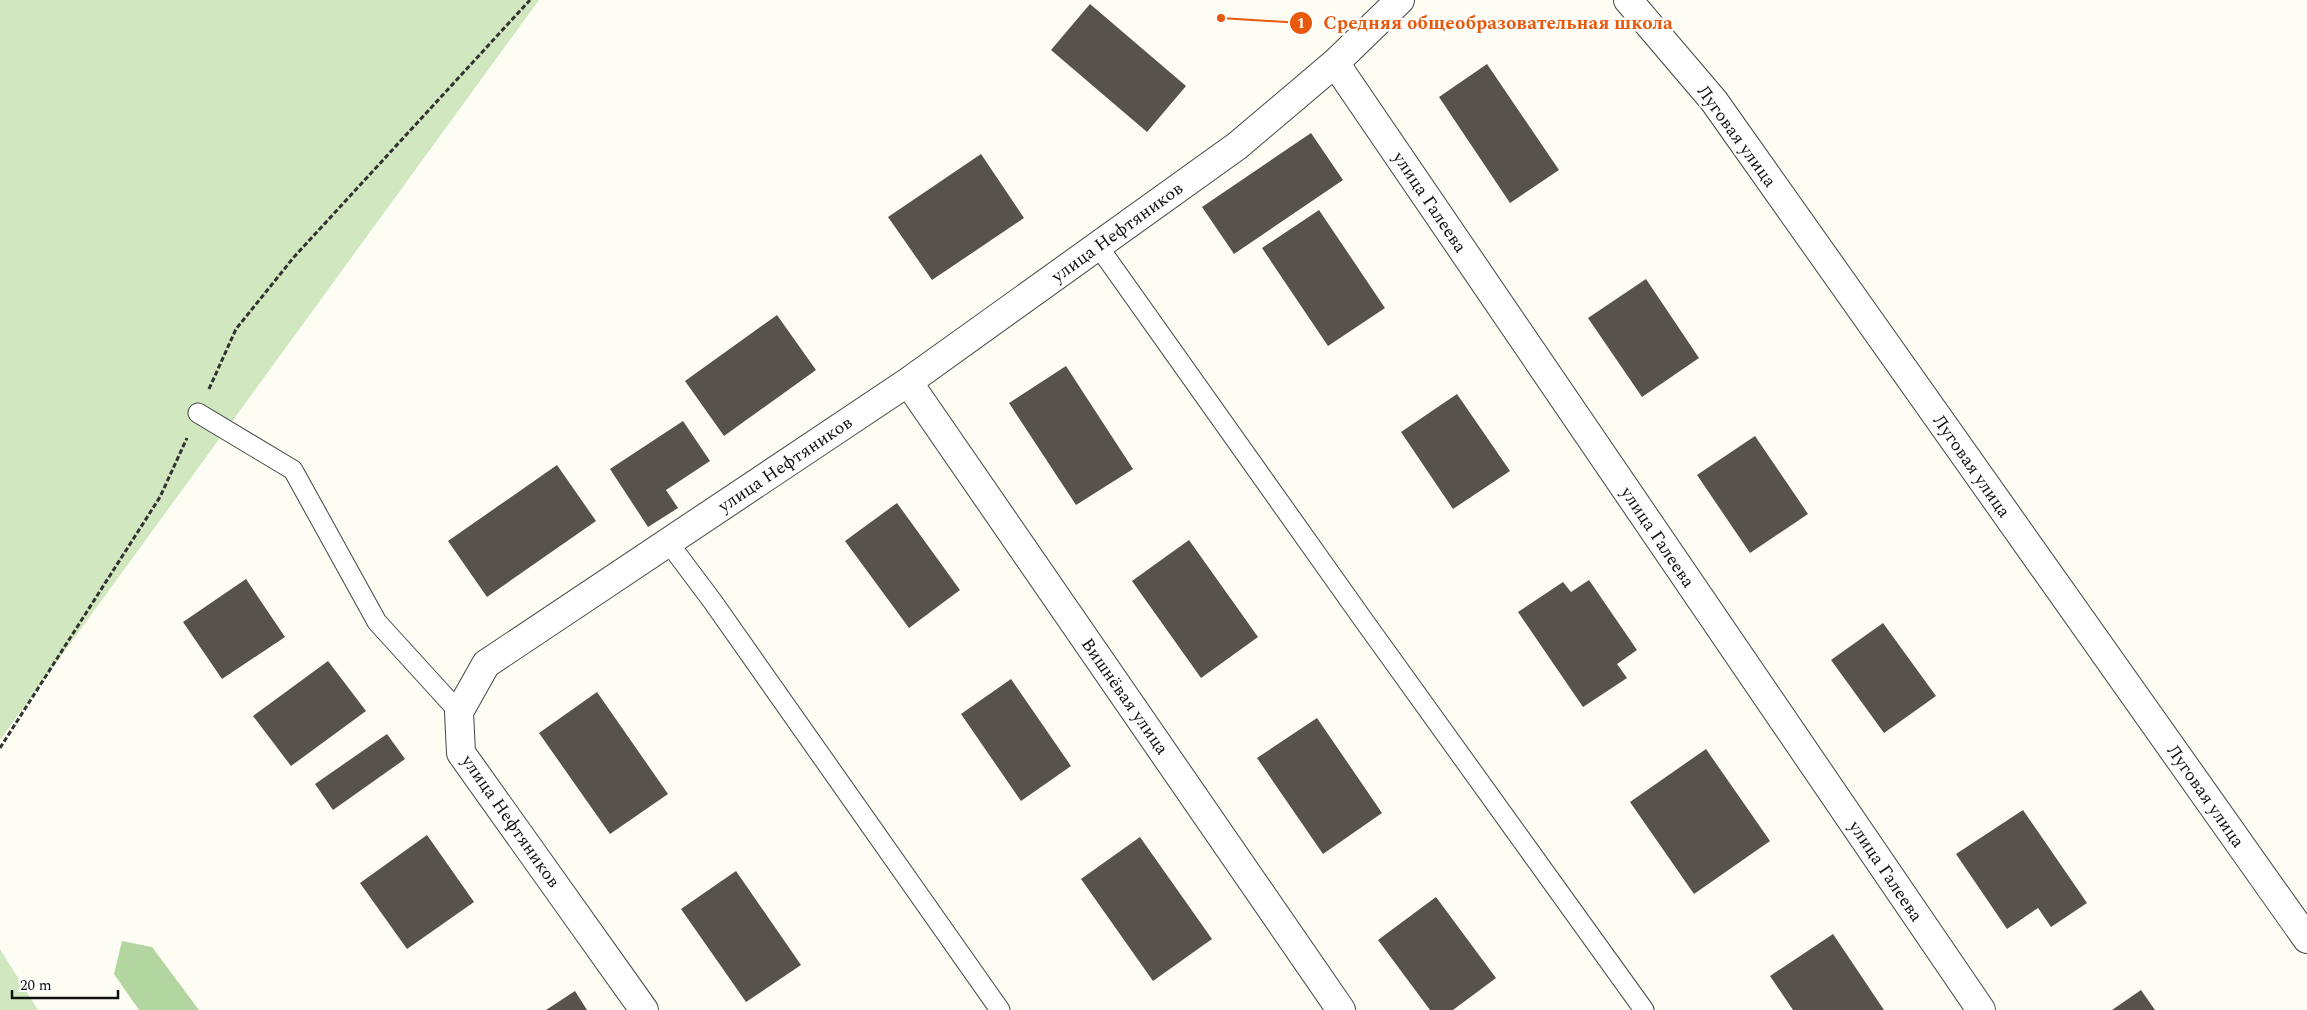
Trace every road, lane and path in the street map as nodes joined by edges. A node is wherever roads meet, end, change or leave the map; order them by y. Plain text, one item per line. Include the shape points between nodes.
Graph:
1 (530, 0) edge
2 (1400, 0) edge
3 (1628, 0) edge
4 (1335, 64) junction
5 (1098, 246) junction
6 (908, 382) junction
7 (198, 413) junction
8 (668, 542) junction
9 (459, 712) junction
10 (0, 748) edge
11 (2307, 939) edge
12 (644, 1010) edge
13 (1000, 1010) edge
14 (1341, 1010) edge
15 (1644, 1010) edge
16 (1981, 1010) edge

1 - 7 path via 294,257 236,329
2 - 4 street, улица Нефтяников
3 - 11 street, Луговая улица via 1714,101
4 - 5 street, улица Нефтяников via 1237,146
4 - 16 street, улица Галеева
5 - 6 street, улица Нефтяников
5 - 15 lane
6 - 8 street, улица Нефтяников
6 - 14 street, Вишнёвая улица
7 - 9 lane via 293,470 377,622
7 - 10 path via 160,497
8 - 9 street, улица Нефтяников via 486,664
8 - 13 lane
9 - 12 street, улица Нефтяников via 461,753

